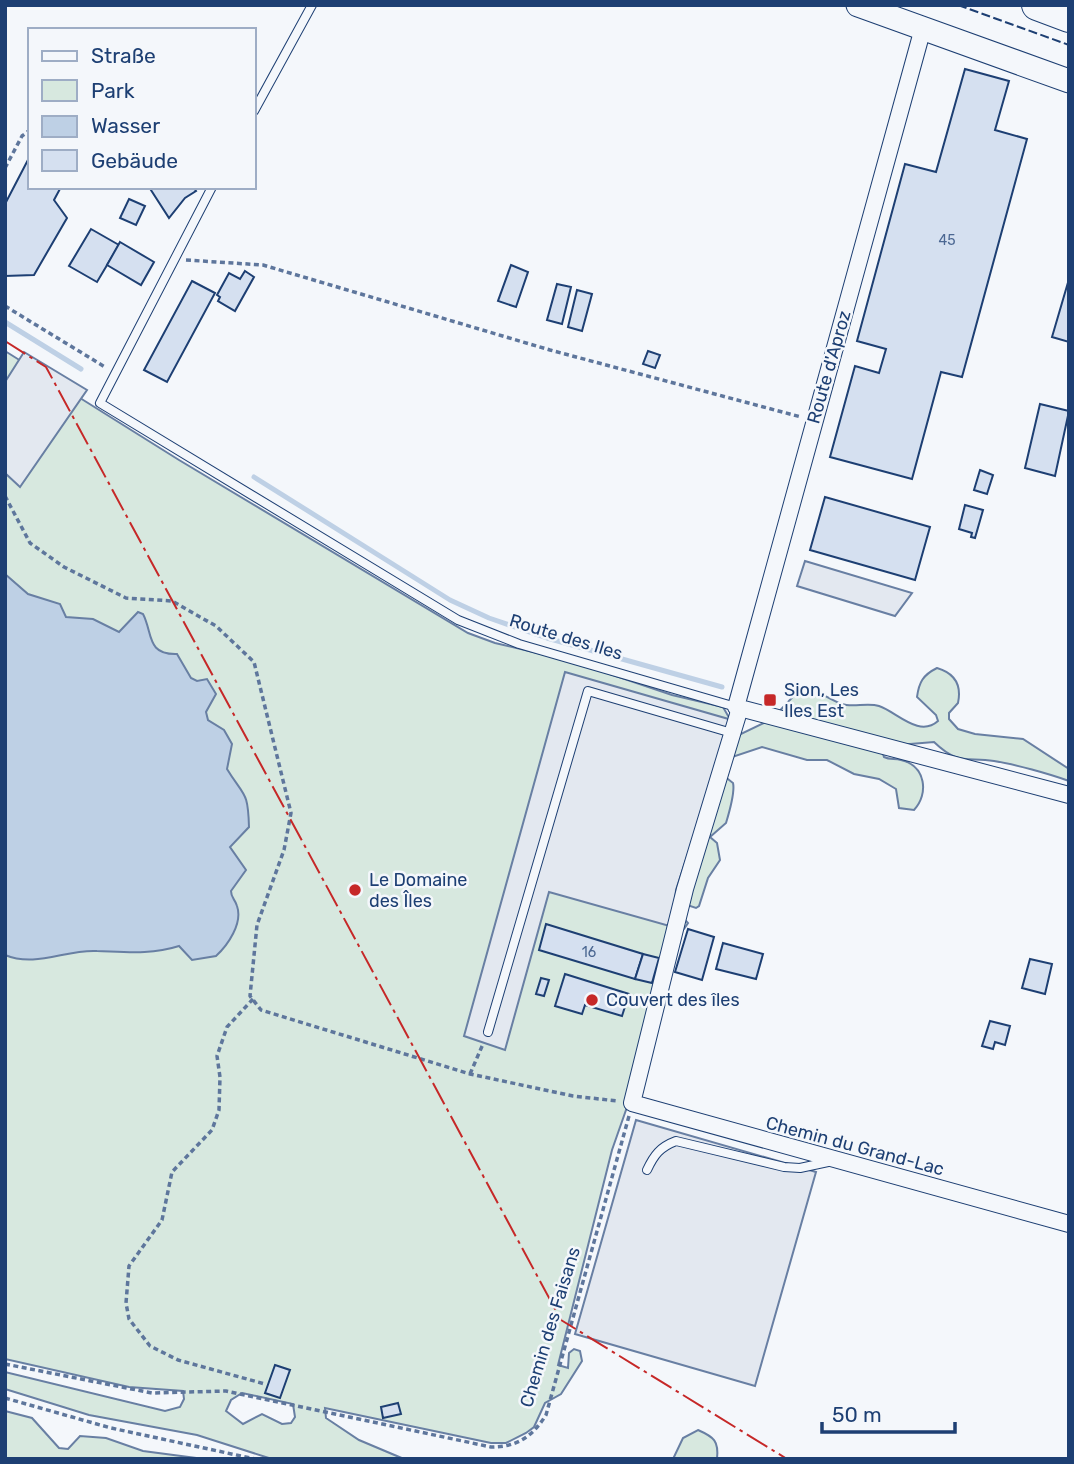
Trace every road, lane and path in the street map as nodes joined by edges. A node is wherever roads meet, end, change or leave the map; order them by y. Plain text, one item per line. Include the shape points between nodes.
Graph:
1 (312, 5) edge
2 (858, 5) edge
3 (1037, 5) edge
4 (1069, 17) edge
5 (923, 28) junction
6 (1069, 80) edge
7 (256, 107) edge
8 (28, 132) edge
9 (5, 168) edge
10 (211, 189) edge
11 (174, 260) junction
12 (5, 306) edge
13 (115, 373) junction
14 (814, 421) junction
15 (5, 496) edge
16 (738, 707) junction
17 (732, 733) junction
18 (1069, 795) edge
19 (253, 999) junction
20 (488, 1032) joint
21 (470, 1074) junction
22 (632, 1103) junction
23 (834, 1160) junction
24 (647, 1170) dead end
25 (1069, 1224) edge
26 (5, 1364) edge
27 (265, 1384) dead end
28 (5, 1398) edge
29 (255, 1459) edge

1 - 7 lane
2 - 5 street
3 - 4 highway
5 - 6 street
5 - 14 street, Route d'Aproz
8 - 9 path
10 - 11 lane
11 - 13 lane
11 - 14 path via 263,265
12 - 13 path
13 - 16 lane, Route des Iles via 100,403 458,620 519,643
14 - 16 street, Route d'Aproz
15 - 19 path via 30,542 64,567 126,598 172,601 216,626 254,662 292,813 257,925 250,976
16 - 17 street
16 - 18 street, Route des Iles
17 - 20 lane via 589,691
17 - 22 street via 685,889
19 - 21 path via 261,1010 277,1016
19 - 27 path via 227,1027 217,1056 216,1120 172,1172 162,1220 129,1266 126,1303 129,1319 150,1346 178,1360
20 - 21 path
21 - 22 path via 573,1096
22 - 23 street, Chemin du Grand-Lac
22 - 26 path, Chemin des Faisans via 545,1415 520,1443 491,1447 226,1391 152,1394
23 - 24 lane via 784,1167 676,1141 664,1145
23 - 25 street, Chemin du Grand-Lac
28 - 29 path via 111,1428

